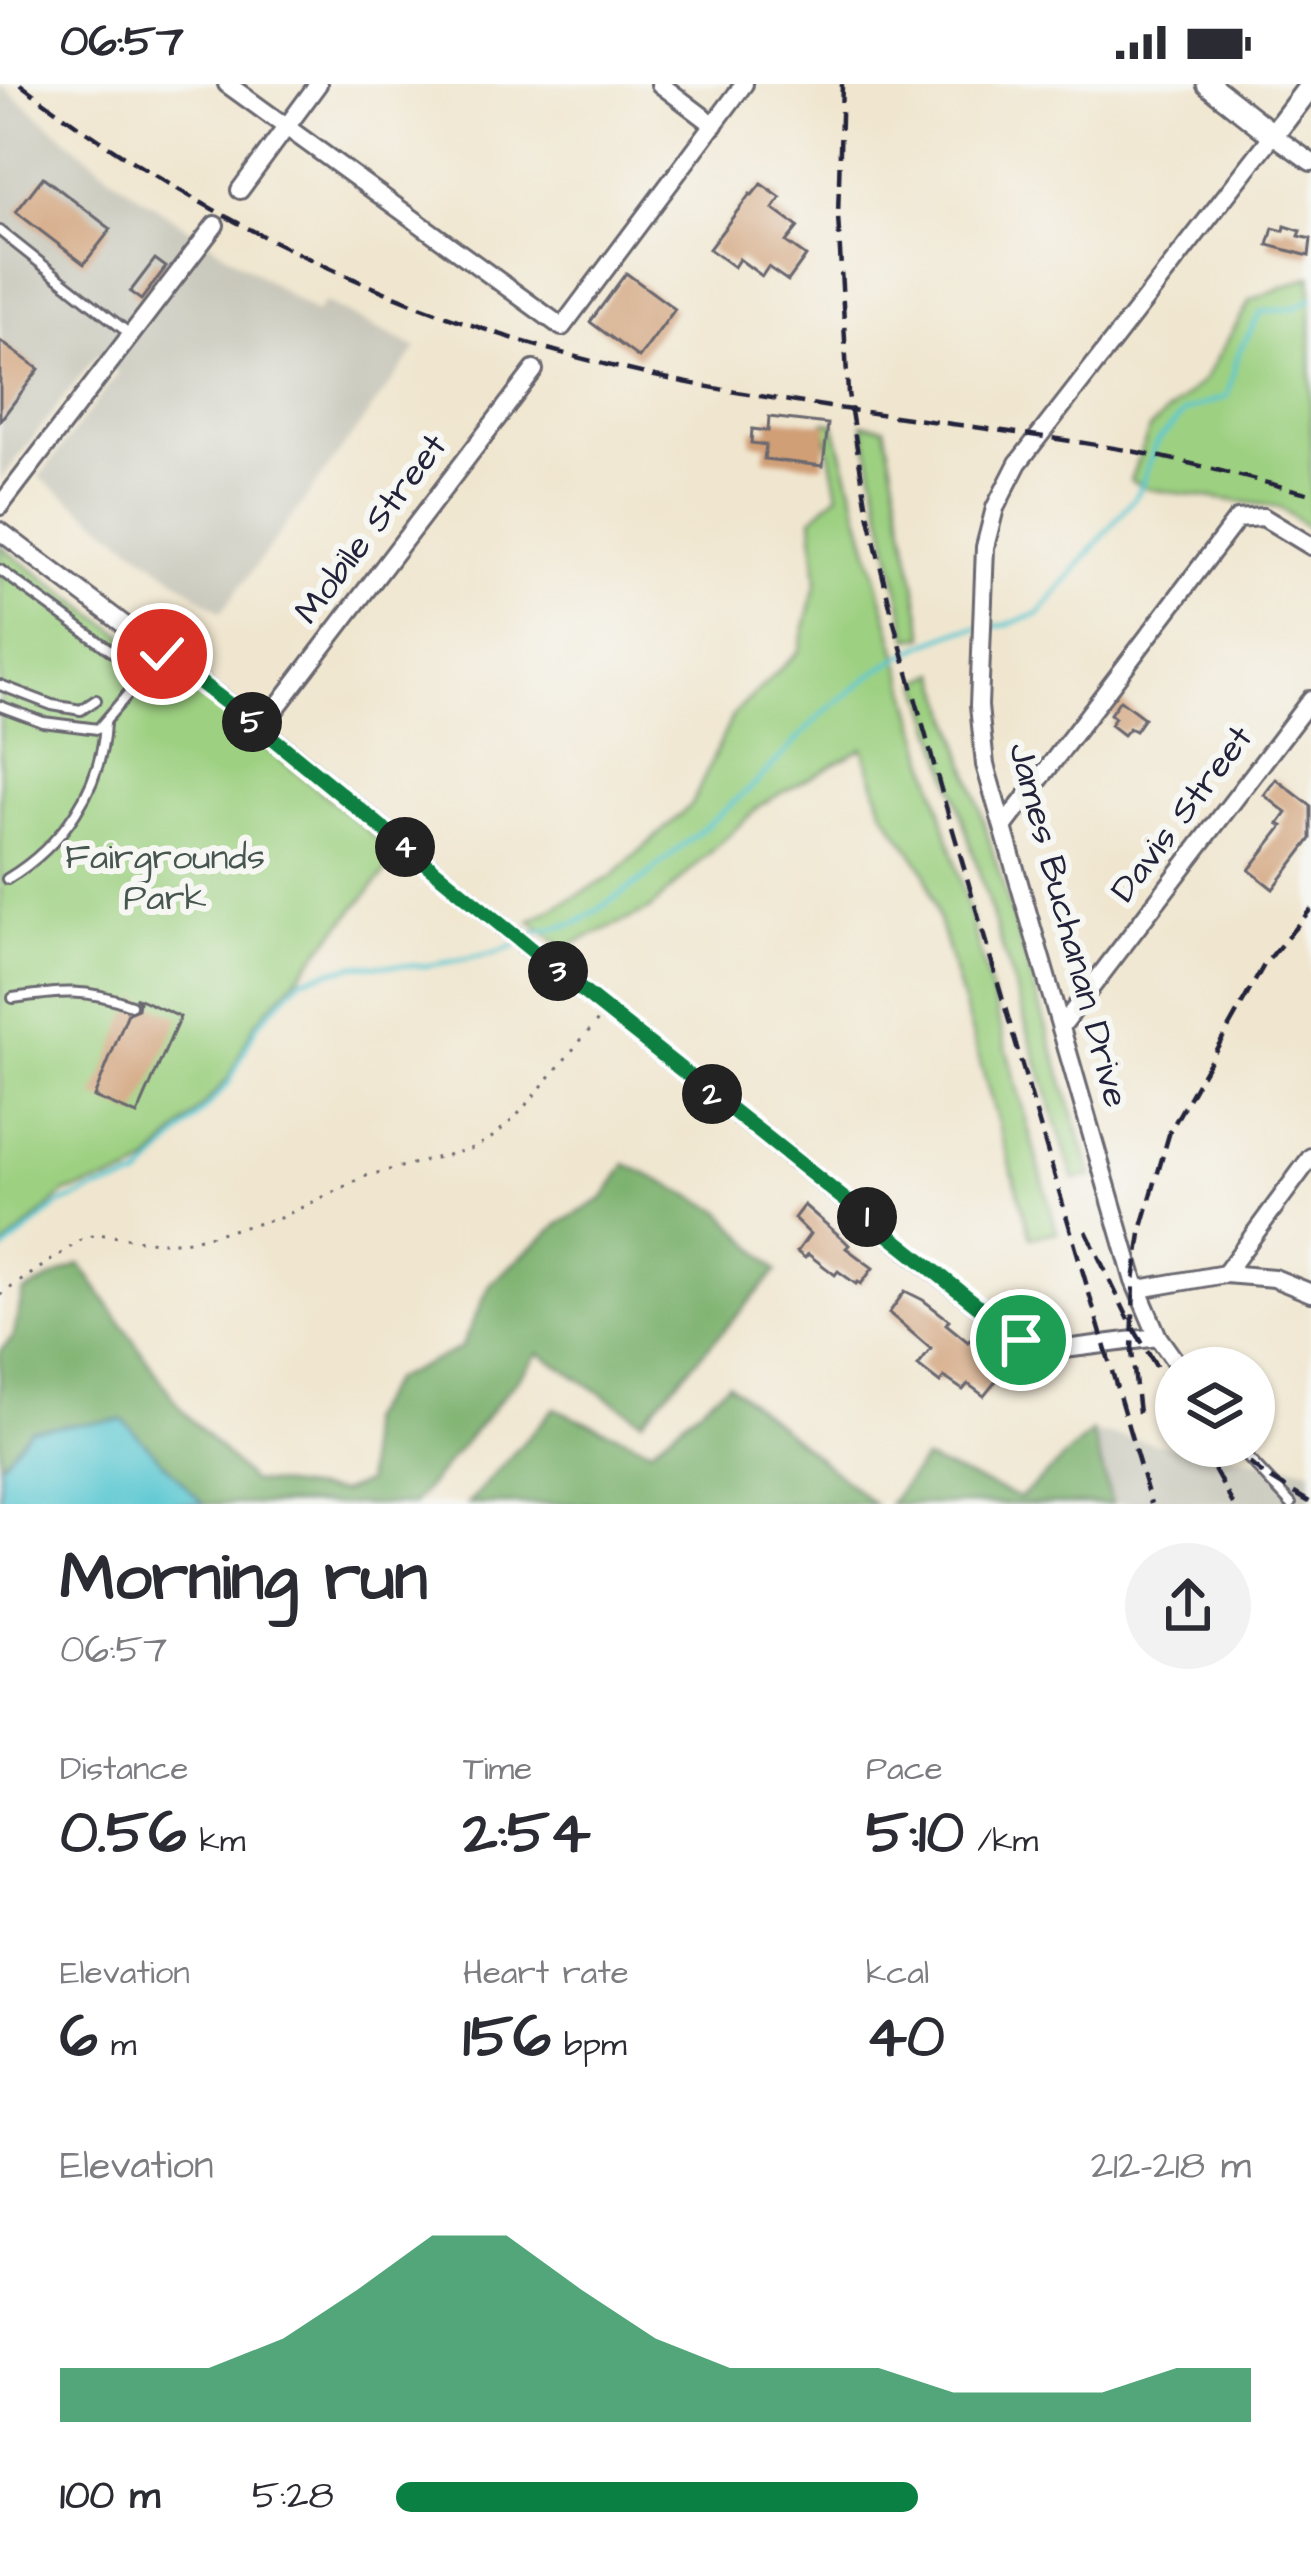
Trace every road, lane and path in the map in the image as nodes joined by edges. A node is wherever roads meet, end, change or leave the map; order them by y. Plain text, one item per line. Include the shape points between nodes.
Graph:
1 (227, 84) edge
2 (318, 84) edge
3 (660, 84) edge
4 (744, 84) edge
5 (1208, 84) edge
6 (1311, 86) edge
7 (713, 125) junction
8 (286, 127) junction
9 (1273, 135) junction
10 (1311, 162) edge
11 (240, 190) dead end
12 (214, 225) dead end
13 (0, 232) edge
14 (131, 335) junction
15 (533, 370) dead end
16 (0, 506) edge
17 (0, 531) edge
18 (1311, 546) edge
19 (0, 570) edge
20 (162, 654) junction
21 (123, 670) dead end
22 (0, 685) edge
23 (1311, 699) edge
24 (96, 700) dead end
25 (0, 706) edge
26 (105, 721) junction
27 (260, 728) junction
28 (1004, 826) junction
29 (7, 879) dead end
30 (13, 998) dead end
31 (131, 1005) dead end
32 (607, 1010) junction
33 (1061, 1027) junction
34 (1311, 1156) edge
35 (1225, 1274) junction
36 (1139, 1289) junction
37 (1311, 1294) edge
38 (0, 1295) edge
39 (1158, 1337) junction
40 (1165, 1347) edge
41 (1257, 1467) edge
42 (1291, 1504) edge

1 - 8 street
2 - 8 street
3 - 7 street
4 - 7 street
5 - 9 street
6 - 9 street, James Buchanan Drive
7 - 8 street via 562,327
8 - 11 street
9 - 10 street
9 - 28 street, James Buchanan Drive via 1011,474 994,508 985,547 979,706 985,765
12 - 14 street
13 - 14 lane
14 - 16 street
15 - 27 street, Mobile Street
17 - 20 street
18 - 28 street via 1263,517 1237,520
19 - 21 lane via 128,663
20 - 26 lane
20 - 27 street
22 - 24 lane via 81,710
23 - 33 street, Davis Street
25 - 26 lane via 43,722 98,729
26 - 29 lane via 104,746 76,814
27 - 32 street
28 - 33 street, James Buchanan Drive
30 - 31 lane via 99,993
32 - 38 path via 514,1119 470,1149 366,1177 280,1218 184,1242 98,1234
32 - 39 street via 1034,1348
33 - 36 street, James Buchanan Drive
34 - 35 street
35 - 36 street
35 - 37 street via 1274,1278
36 - 39 street, James Buchanan Drive
39 - 40 street, James Buchanan Drive
41 - 42 lane

